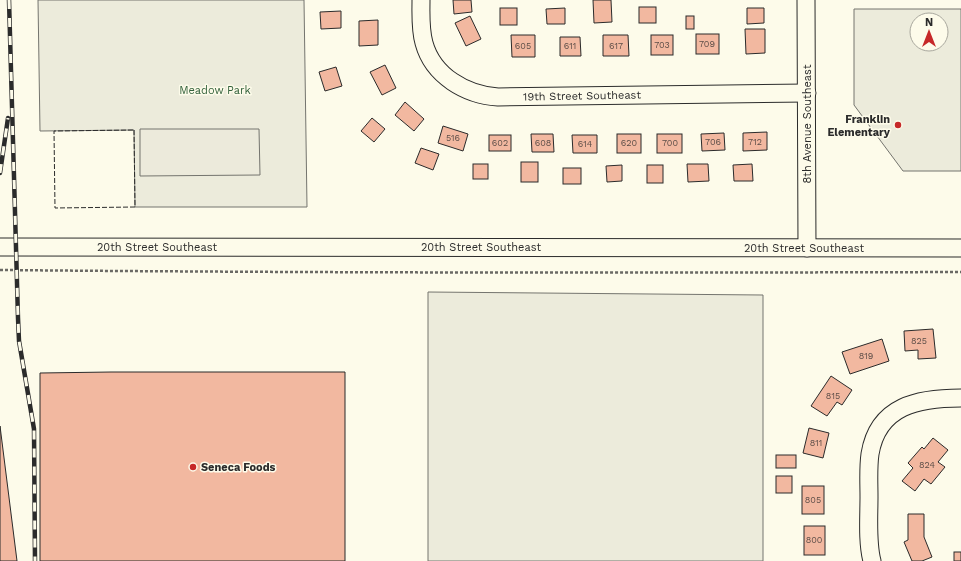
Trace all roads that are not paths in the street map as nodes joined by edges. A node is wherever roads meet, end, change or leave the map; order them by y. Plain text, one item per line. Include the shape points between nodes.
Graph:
1 (421, 0) edge
2 (806, 0) edge
3 (807, 93) junction
4 (0, 247) edge
5 (807, 248) junction
6 (961, 248) edge
7 (961, 398) edge
8 (872, 561) edge

1 - 3 street, 19th Street Southeast via 421,29 433,61 451,81 482,95 498,97
2 - 3 street, 8th Avenue Southeast
3 - 5 street, 8th Avenue Southeast
4 - 5 street, 20th Street Southeast
5 - 6 street, 20th Street Southeast
7 - 8 street via 924,400 909,404 896,411 878,431 870,455

